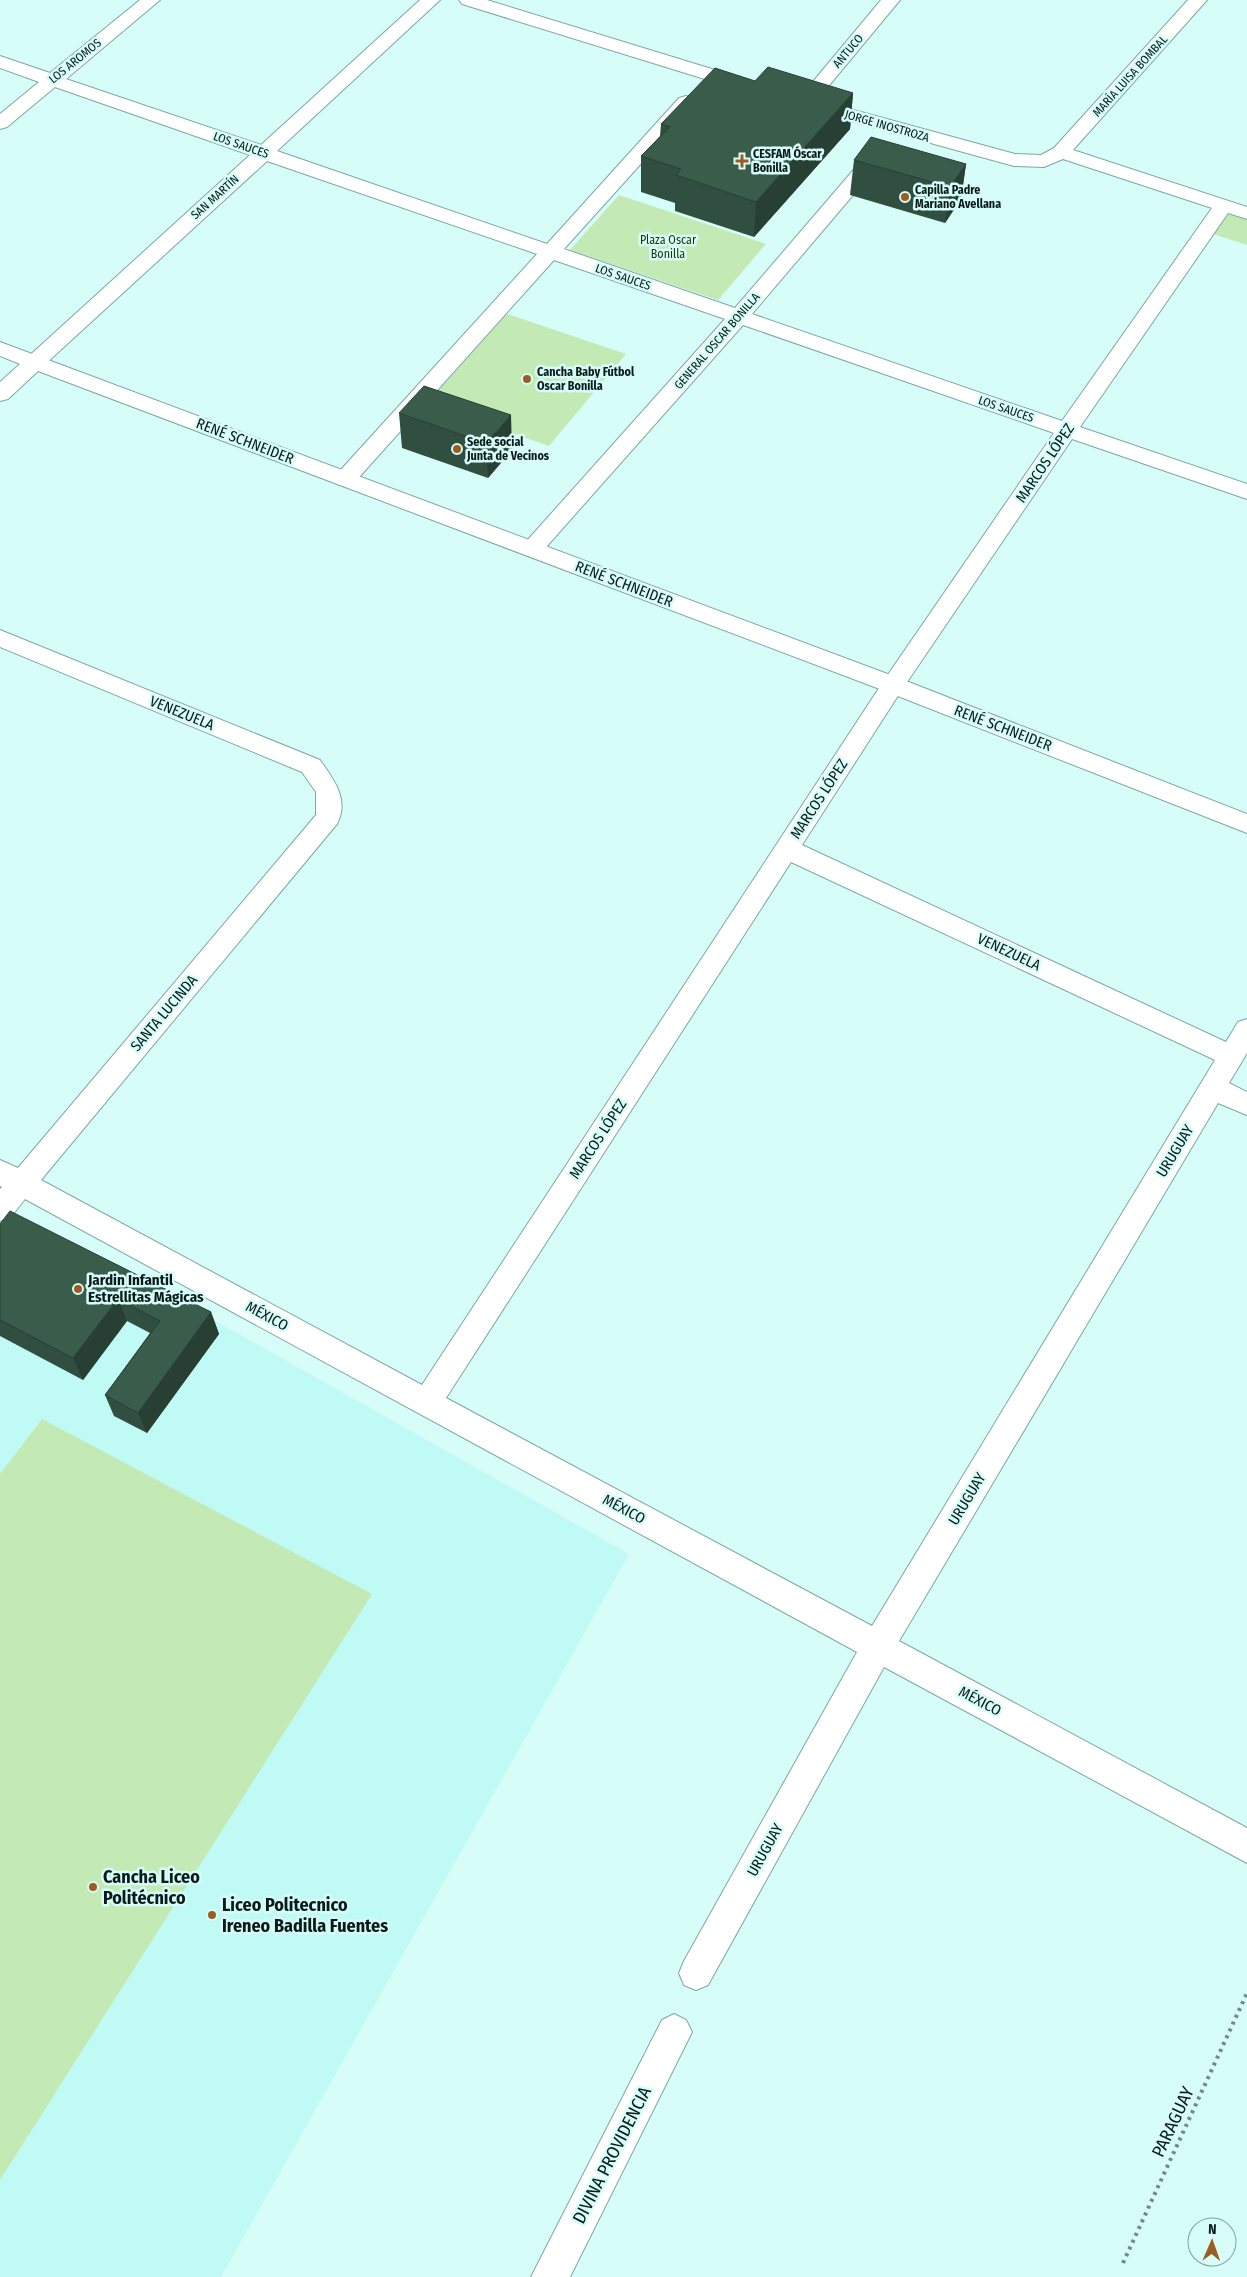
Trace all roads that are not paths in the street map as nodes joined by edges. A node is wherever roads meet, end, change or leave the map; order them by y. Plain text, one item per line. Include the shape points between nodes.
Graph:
1 (151, 0) edge
2 (431, 0) edge
3 (468, 0) edge
4 (891, 0) edge
5 (1198, 0) edge
6 (0, 62) edge
7 (710, 76) junction
8 (51, 79) junction
9 (757, 89) edge
10 (786, 97) edge
11 (805, 102) junction
12 (0, 123) edge
13 (899, 130) junction
14 (1061, 152) junction
15 (264, 153) junction
16 (1224, 205) junction
17 (1247, 213) edge
18 (550, 251) junction
19 (739, 317) junction
20 (0, 349) edge
21 (35, 362) junction
22 (0, 394) edge
23 (1067, 430) junction
24 (345, 479) junction
25 (1247, 492) edge
26 (532, 549) junction
27 (0, 638) edge
28 (893, 685) junction
29 (328, 817) joint
30 (1247, 824) edge
31 (786, 849) junction
32 (1247, 1030) edge
33 (1231, 1056) junction
34 (1213, 1088) junction
35 (1247, 1104) edge
36 (10, 1178) edge
37 (0, 1209) edge
38 (427, 1402) junction
39 (878, 1646) junction
40 (1247, 1846) edge
41 (696, 1973) dead end
42 (674, 2032) dead end
43 (550, 2277) edge

1 - 8 street, LOS AROMOS
2 - 15 street, SAN MARTÍN
3 - 7 street
4 - 11 street, ANTUCO
5 - 14 street, MARÍA LUISA BOMBAL
6 - 8 street, LOS SAUCES
7 - 9 street
7 - 18 street
8 - 12 street, LOS AROMOS
8 - 15 street, LOS SAUCES
10 - 11 street, JORGE INOSTROZA
11 - 13 street, JORGE INOSTROZA
13 - 14 street, JORGE INOSTROZA via 1014,160 1044,161
13 - 19 street, GENERAL OSCAR BONILLA
14 - 16 street
15 - 18 street, LOS SAUCES
15 - 21 street, SAN MARTÍN
16 - 17 street
16 - 23 street, MARCOS LÓPEZ
18 - 19 street, LOS SAUCES
18 - 24 street
19 - 23 street, LOS SAUCES
19 - 26 street, GENERAL OSCAR BONILLA
20 - 21 street, RENÉ SCHNEIDER
21 - 22 street, SAN MARTÍN
21 - 24 street, RENÉ SCHNEIDER
23 - 25 street, LOS SAUCES
23 - 28 street, MARCOS LÓPEZ
24 - 26 street, RENÉ SCHNEIDER
26 - 28 street, RENÉ SCHNEIDER
27 - 29 street, VENEZUELA via 311,766 328,791
28 - 30 street, RENÉ SCHNEIDER
28 - 31 street, MARCOS LÓPEZ
29 - 36 street, SANTA LUCINDA
31 - 33 street, VENEZUELA
31 - 38 street, MARCOS LÓPEZ
32 - 33 street, URUGUAY
33 - 34 street, URUGUAY
34 - 35 street
34 - 39 street, URUGUAY
36 - 37 street, SANTA LUCINDA
36 - 38 street, MÉXICO
38 - 39 street, MÉXICO
39 - 40 street, MÉXICO
39 - 41 street, URUGUAY
42 - 43 street, DIVINA PROVIDENCIA

